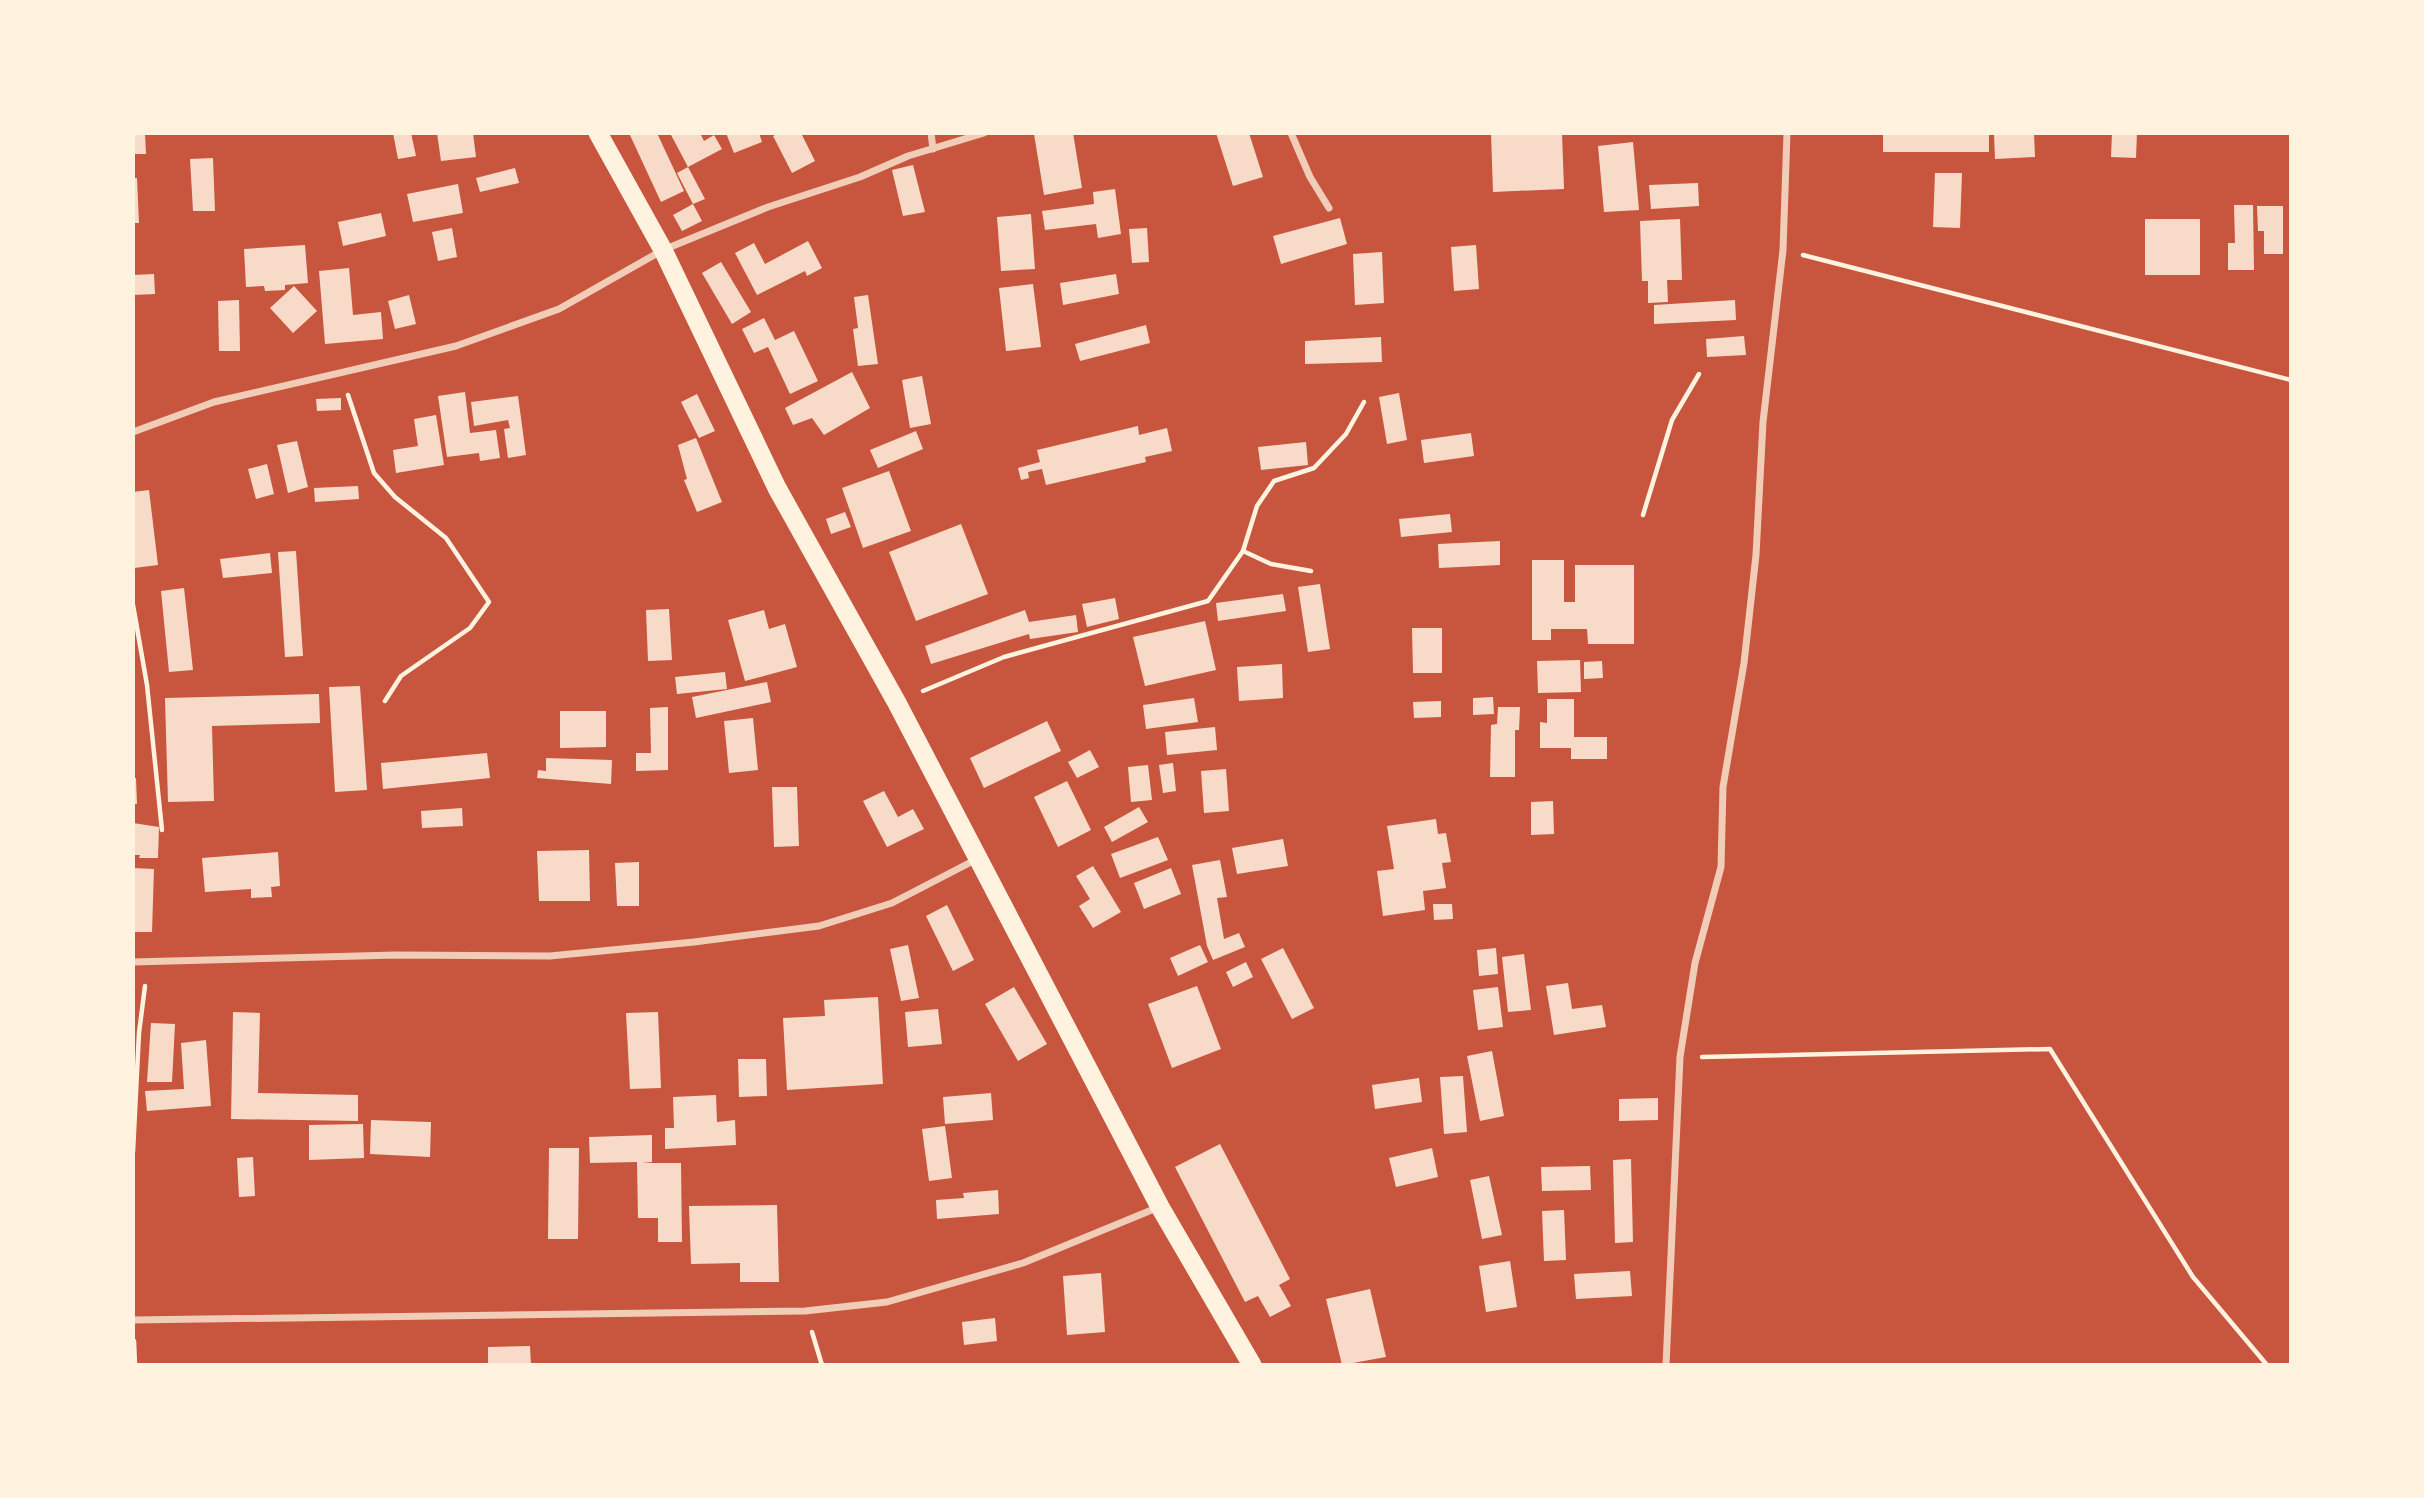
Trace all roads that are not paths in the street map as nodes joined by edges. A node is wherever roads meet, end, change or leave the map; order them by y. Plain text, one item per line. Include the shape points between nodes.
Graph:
1 (598, 133) edge
2 (931, 133) edge
3 (984, 133) edge
4 (1291, 133) edge
5 (1787, 133) edge
6 (933, 149) junction
7 (1329, 208) dead end
8 (663, 250) junction
9 (133, 432) edge
10 (979, 858) junction
11 (133, 962) edge
12 (1160, 1207) junction
13 (133, 1320) edge
14 (1252, 1365) edge
15 (1666, 1365) edge

1 - 8 highway
2 - 6 street
3 - 6 street
4 - 7 street
5 - 15 street via 1783,250 1763,422 1756,555 1723,787 1721,867 1695,963 1681,1057
6 - 8 street
8 - 9 street via 559,309 456,346 214,402
8 - 10 highway via 777,488
10 - 11 street via 892,903 819,926 550,956 221,957
10 - 12 highway
12 - 13 street via 1023,1264 887,1302 806,1311
12 - 14 highway

